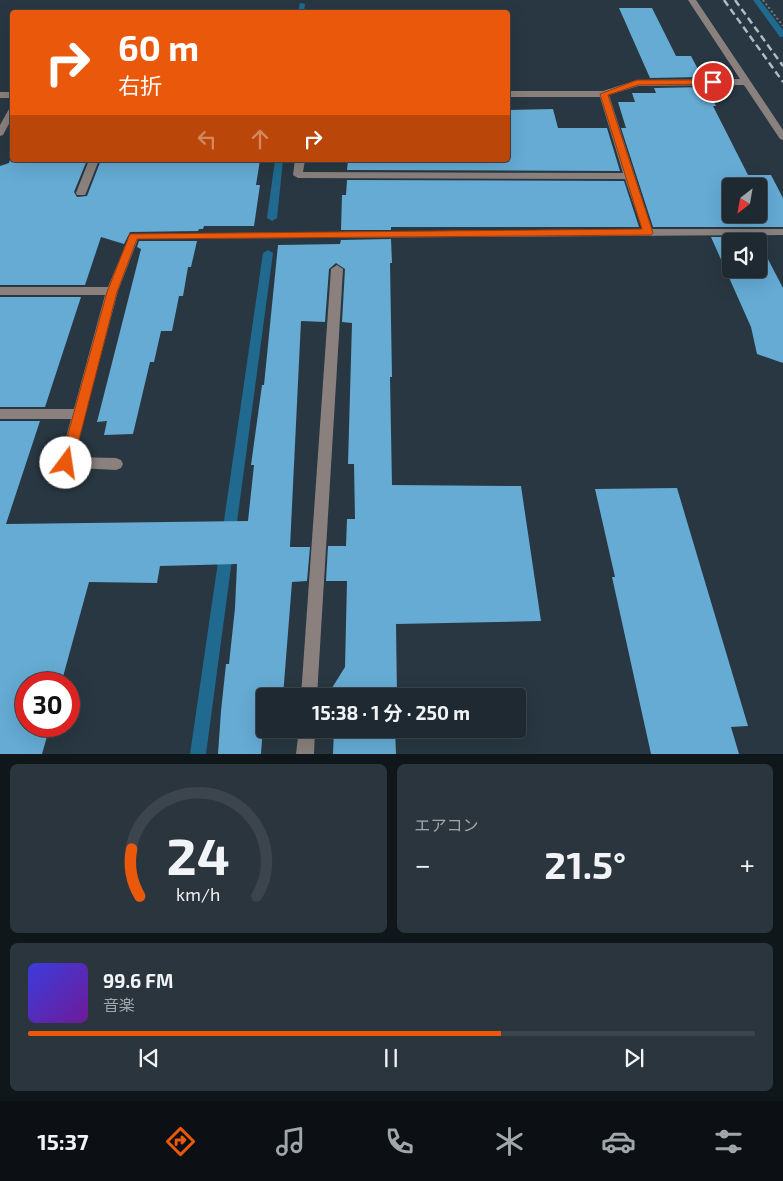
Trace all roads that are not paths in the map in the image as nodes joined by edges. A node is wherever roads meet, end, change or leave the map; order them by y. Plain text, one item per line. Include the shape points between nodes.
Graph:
1 (692, 0) edge
2 (745, 82) junction
3 (510, 94) edge
4 (604, 94) junction
5 (10, 115) edge
6 (0, 133) edge
7 (783, 137) edge
8 (93, 162) edge
9 (300, 162) edge
10 (629, 176) junction
11 (80, 193) dead end
12 (783, 232) edge
13 (648, 233) junction
14 (337, 269) dead end
15 (0, 291) edge
16 (112, 292) junction
17 (0, 414) edge
18 (79, 414) junction
19 (116, 464) dead end
20 (310, 688) edge
21 (307, 738) edge
22 (306, 754) edge

1 - 2 street
2 - 4 street via 637,83
2 - 7 street
3 - 4 street
4 - 10 street
5 - 6 street
8 - 11 street
9 - 10 street via 298,175
10 - 13 street
12 - 13 street
13 - 16 street via 134,236
14 - 20 street
15 - 16 street
16 - 18 street
17 - 18 street
18 - 19 street via 66,463
21 - 22 street

